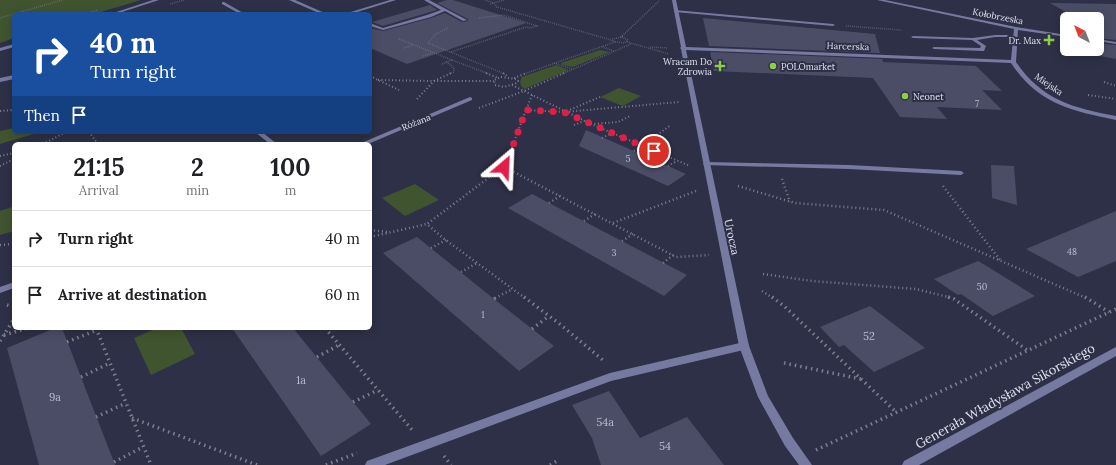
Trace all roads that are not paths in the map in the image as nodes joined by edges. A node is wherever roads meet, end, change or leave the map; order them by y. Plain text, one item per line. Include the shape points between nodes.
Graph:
1 (157, 0) edge
2 (163, 0) edge
3 (291, 0) edge
4 (394, 0) edge
5 (426, 0) edge
6 (674, 0) edge
7 (879, 0) edge
8 (148, 3) junction
9 (223, 4) dead end
10 (444, 10) junction
11 (675, 11) junction
12 (119, 12) edge
13 (239, 12) edge
14 (320, 12) edge
15 (353, 12) edge
16 (465, 20) road end
17 (372, 25) edge
18 (833, 25) dead end
19 (1016, 28) junction
20 (1060, 35) edge
21 (1014, 36) junction
22 (912, 37) dead end
23 (973, 39) junction
24 (1104, 41) edge
25 (1116, 43) edge
26 (12, 46) edge
27 (682, 48) junction
28 (934, 48) dead end
29 (0, 50) edge
30 (1013, 62) junction
31 (12, 77) edge
32 (0, 80) edge
33 (470, 99) dead end
34 (1116, 118) edge
35 (261, 134) edge
36 (271, 142) edge
37 (367, 142) edge
38 (706, 164) junction
39 (961, 173) dead end
40 (12, 286) edge
41 (0, 290) edge
42 (744, 346) junction
43 (1116, 351) edge
44 (371, 465) edge
45 (806, 465) edge
46 (908, 465) edge

1 - 8 street
2 - 8 street
3 - 14 street
4 - 15 street
5 - 10 street
6 - 11 street, Urocza
7 - 19 street, Kołobrzeska
8 - 12 street
9 - 13 street
10 - 16 street
10 - 17 street via 383,29
11 - 18 street
11 - 27 street, Urocza
19 - 20 street, Kołobrzeska
19 - 21 street
21 - 23 street
21 - 30 street
22 - 23 street
23 - 28 street via 984,46 982,50
24 - 25 street
26 - 29 street
27 - 30 street, Harcerska
27 - 38 street, Urocza
30 - 34 street, Miejska via 1027,80 1049,97 1069,107
31 - 32 street
33 - 37 street, Różana
35 - 36 street
38 - 39 street via 849,167
38 - 42 street, Urocza
40 - 41 street
42 - 44 street via 610,377
42 - 45 street, Urocza via 763,397 789,442
43 - 46 street, Generała Władysława Sikorskiego

